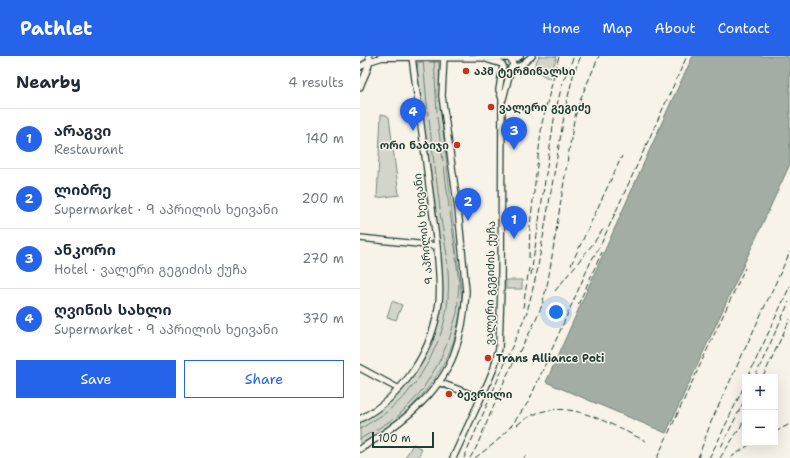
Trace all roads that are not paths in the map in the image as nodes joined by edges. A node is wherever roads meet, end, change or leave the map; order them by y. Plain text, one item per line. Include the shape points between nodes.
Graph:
1 (520, 56) edge
2 (532, 56) edge
3 (414, 57) edge
4 (442, 57) edge
5 (369, 58) edge
6 (508, 58) junction
7 (484, 59) junction
8 (503, 65) junction
9 (360, 67) edge
10 (511, 67) junction
11 (360, 86) edge
12 (502, 99) junction
13 (360, 238) edge
14 (437, 246) junction
15 (360, 368) edge
16 (438, 382) junction
17 (399, 389) junction
18 (481, 398) junction
19 (360, 419) edge
20 (360, 449) edge
21 (453, 458) edge

1 - 6 street
2 - 10 street via 520,66
3 - 4 street
3 - 5 street
3 - 14 street, 9 აპრილის ხეივანი
4 - 7 street
4 - 16 street via 442,96 458,209 466,291 456,346
5 - 9 street
5 - 11 street
6 - 7 street
6 - 8 street via 503,61
6 - 10 street via 513,63
7 - 8 street
8 - 10 street via 506,68
8 - 12 street, ვალერი გეგიძის ქუჩა via 500,90
10 - 12 street, ვალერი გეგიძის ქუჩა
12 - 18 street, ვალერი გეგიძის ქუჩა via 499,348 494,368
13 - 14 street
14 - 17 street, 9 აპრილის ხეივანი via 439,301 432,336 418,364
15 - 17 street
16 - 18 street
16 - 20 street via 399,423
17 - 19 street, 9 აპრილის ხეივანი via 377,409
18 - 21 street, ვალერი გეგიძის ქუჩა

